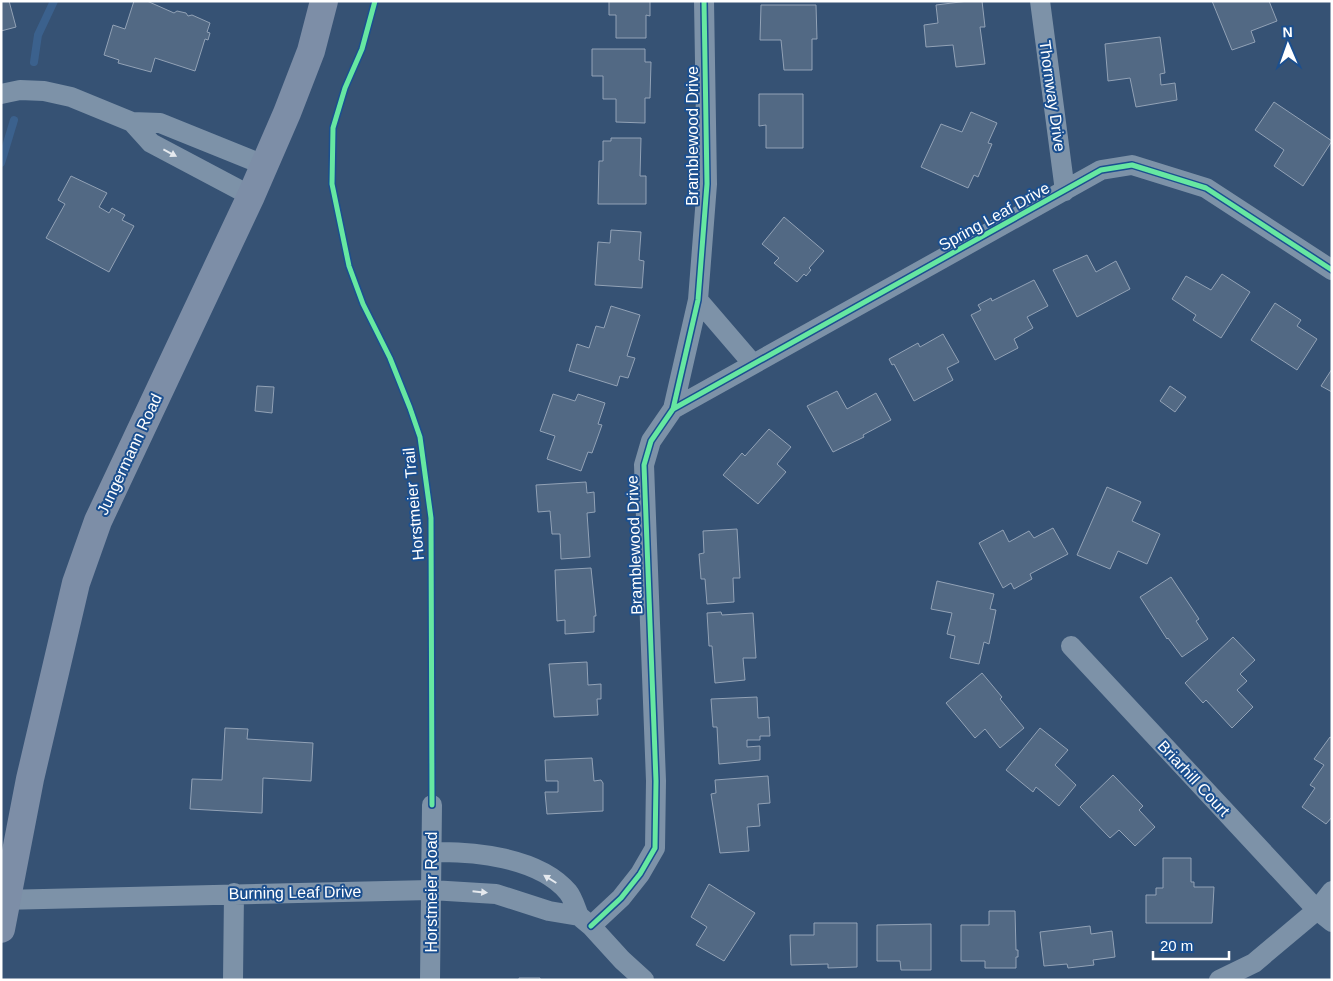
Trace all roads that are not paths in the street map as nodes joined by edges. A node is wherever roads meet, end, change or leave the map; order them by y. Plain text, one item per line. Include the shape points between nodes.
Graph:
1 (324, 1) edge
2 (704, 1) edge
3 (1040, 1) edge
4 (1, 94) edge
5 (132, 122) junction
6 (264, 165) junction
7 (1065, 191) junction
8 (251, 196) junction
9 (1332, 270) edge
10 (698, 300) junction
11 (753, 364) junction
12 (673, 409) junction
13 (1071, 646) dead end
14 (432, 805) dead end
15 (432, 852) junction
16 (431, 890) junction
17 (1332, 891) edge
18 (234, 893) junction
19 (4, 900) edge
20 (1325, 916) edge
21 (585, 921) junction
22 (1, 929) edge
23 (233, 980) edge
24 (430, 980) edge
25 (644, 980) edge
26 (1219, 980) edge

1 - 6 main road, Jungermann Road via 311,51
2 - 10 street, Bramblewood Drive via 707,184
3 - 7 street, Thornway Drive
4 - 5 street via 20,90 44,91 71,97
5 - 6 street via 160,124
5 -> 8 street via 151,143
6 - 8 main road, Jungermann Road
7 - 9 street, Spring Leaf Drive via 1101,170 1132,165 1159,172 1206,188
7 - 11 street, Spring Leaf Drive
8 - 19 main road, Jungermann Road via 98,521 76,583
10 - 11 street
10 - 12 street, Bramblewood Drive
11 - 12 street, Spring Leaf Drive
12 - 21 street, Bramblewood Drive via 651,440 644,465 656,780 655,848 621,898
13 - 20 street, Briarhill Court
14 - 15 street, Horstmeier Road
15 - 16 street, Horstmeier Road
21 -> 15 street via 568,892 553,879 530,868 480,853
16 - 18 street, Burning Leaf Drive
16 -> 21 street, Burning Leaf Drive via 496,894
16 - 24 street, Horstmeier Road
17 - 20 street
18 - 19 street, Burning Leaf Drive
18 - 23 street
19 - 22 main road, Jungermann Road
20 - 26 street via 1254,963
21 - 25 street

